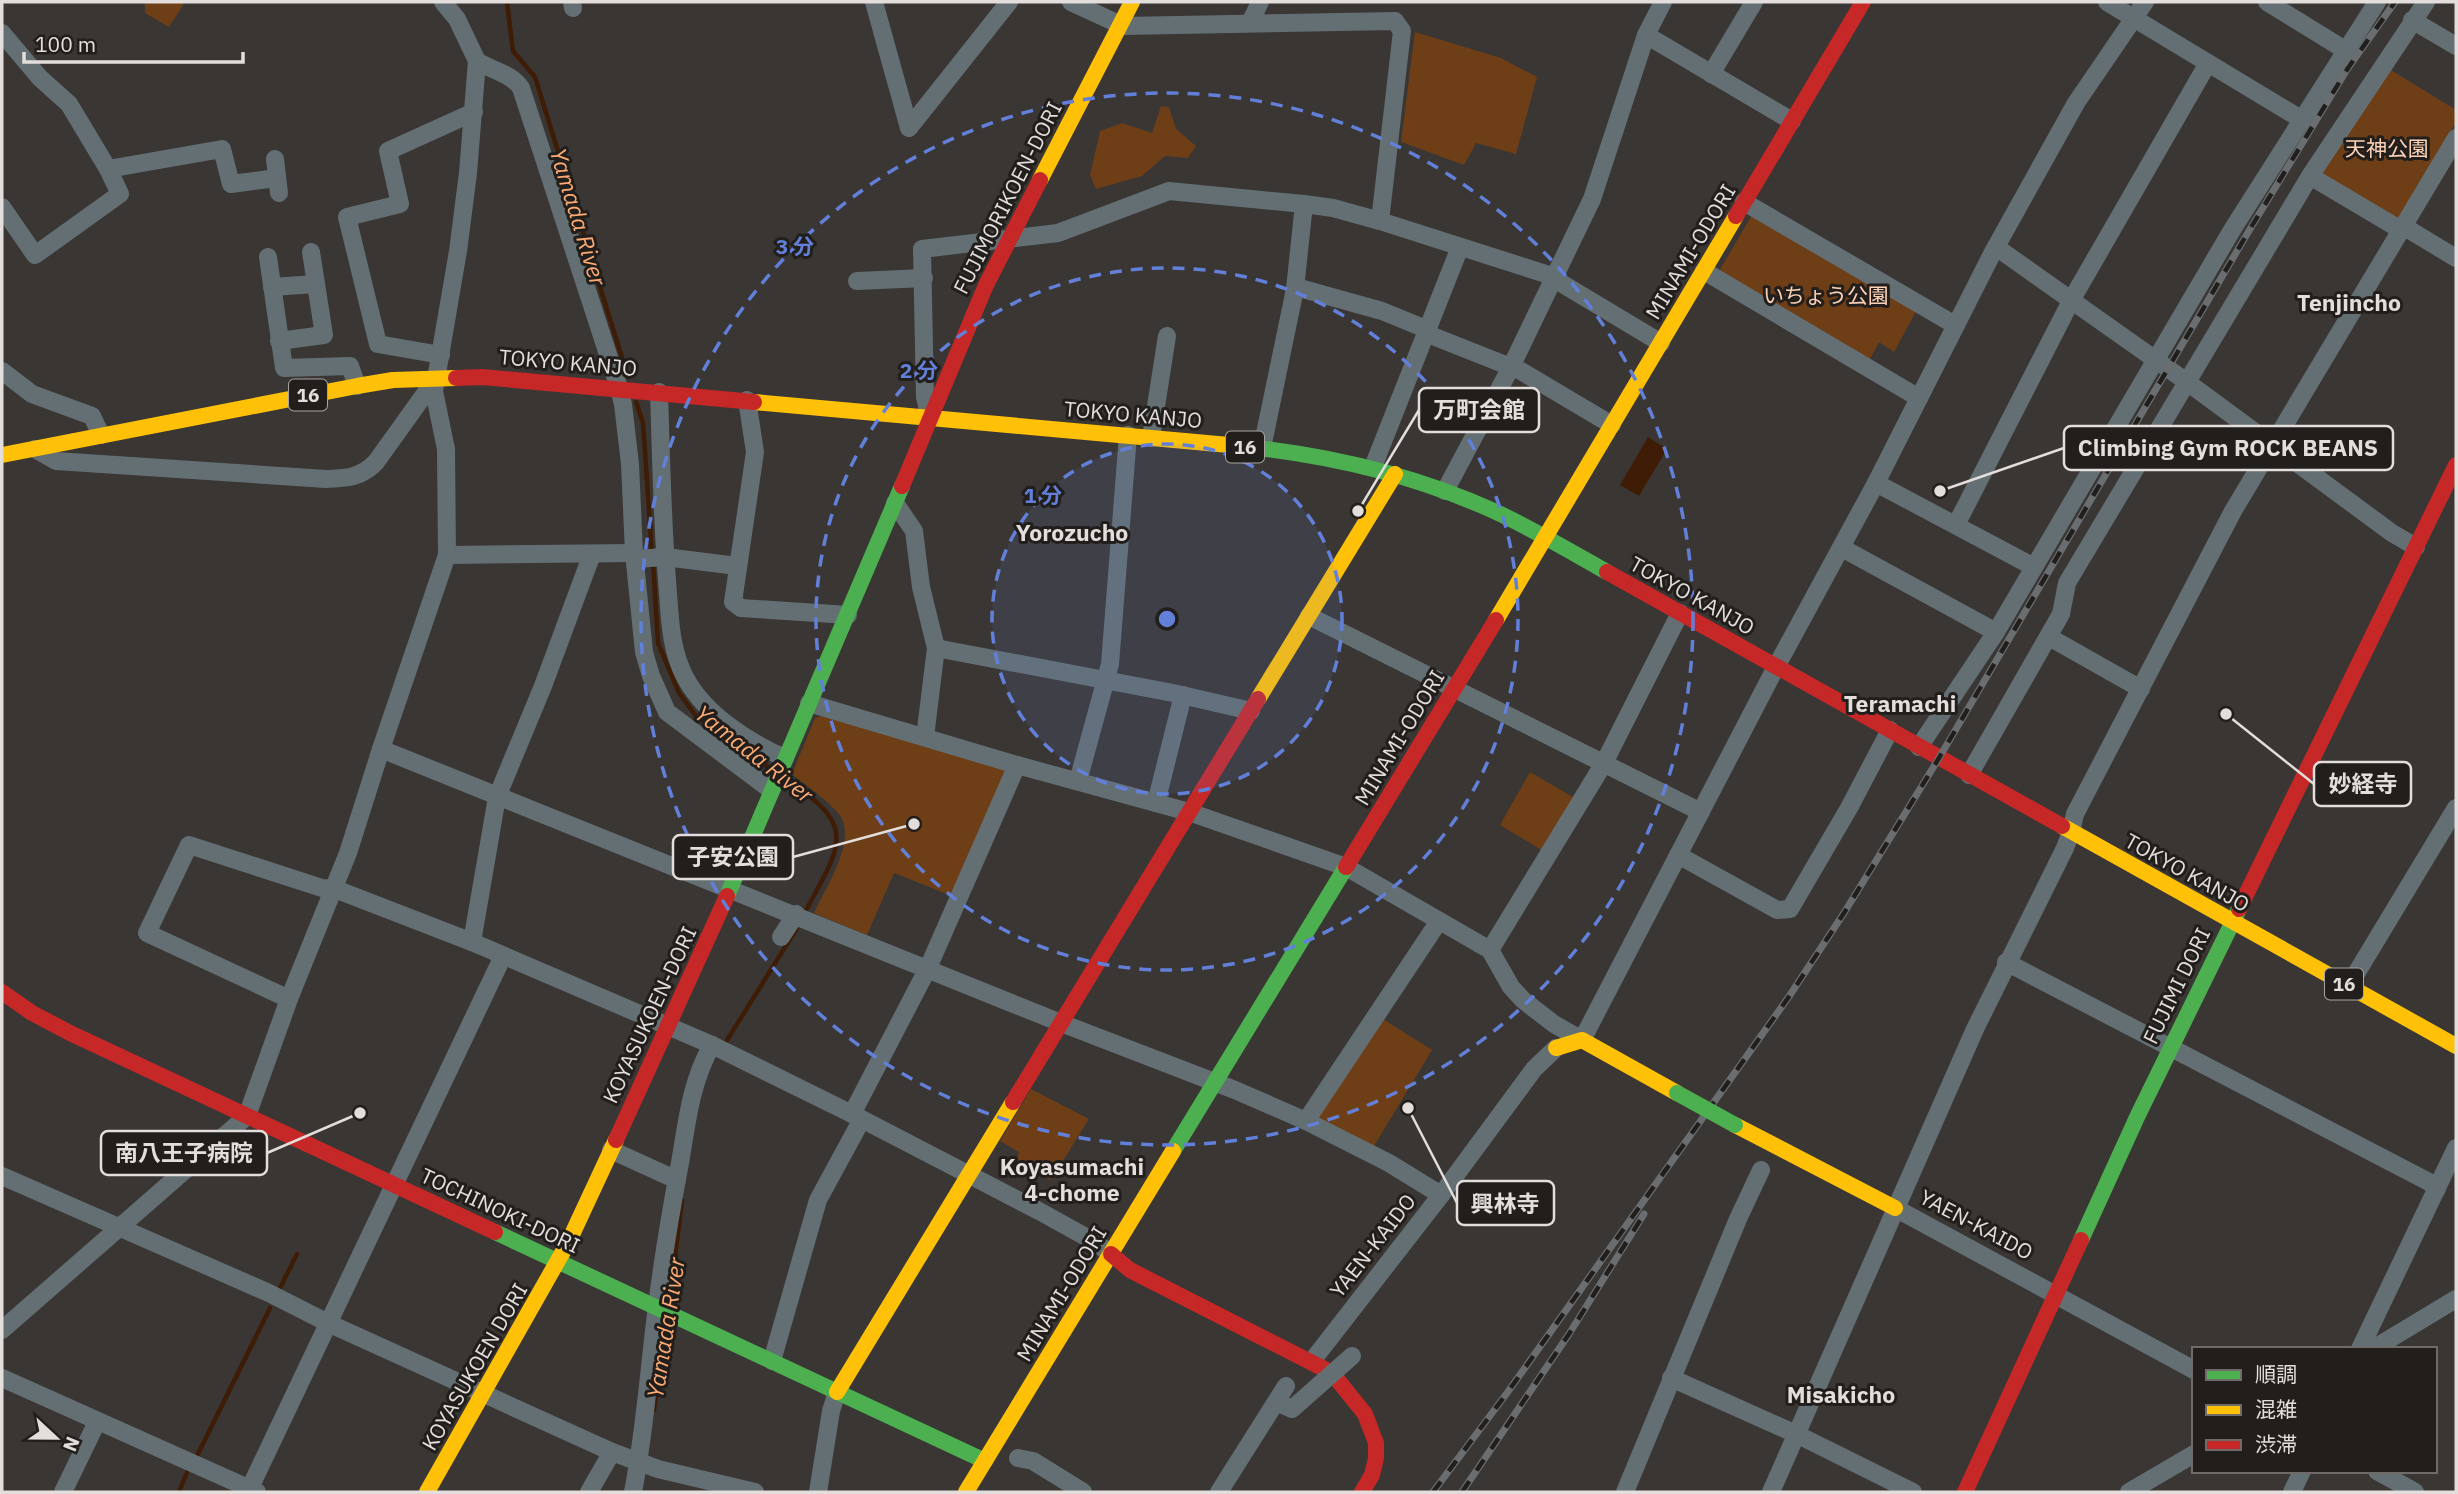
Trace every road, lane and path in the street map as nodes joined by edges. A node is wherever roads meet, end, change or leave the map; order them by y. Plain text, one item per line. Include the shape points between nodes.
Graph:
1 (443, 2) edge
2 (874, 2) edge
3 (1009, 2) edge
4 (1071, 2) edge
5 (1132, 2) edge
6 (1260, 2) edge
7 (1663, 2) edge
8 (1754, 2) edge
9 (1863, 2) edge
10 (2107, 2) edge
11 (2145, 2) edge
12 (2267, 2) edge
13 (2377, 2) edge
14 (2426, 2) edge
15 (2134, 19) junction
16 (2412, 20) junction
17 (1250, 23) junction
18 (1120, 25) junction
19 (2, 33) edge
20 (1646, 35) junction
21 (2456, 46) edge
22 (2345, 50) junction
23 (477, 61) junction
24 (2208, 63) junction
25 (1711, 74) junction
26 (474, 112) junction
27 (2301, 119) junction
28 (1793, 121) junction
29 (2456, 138) edge
30 (275, 159) dead end
31 (108, 169) junction
32 (2310, 176) junction
33 (1745, 202) junction
34 (1304, 204) junction
35 (2, 207) edge
36 (1380, 221) junction
37 (2402, 228) junction
38 (1008, 239) junction
39 (1460, 247) junction
40 (1996, 247) junction
41 (311, 252) dead end
42 (268, 257) dead end
43 (2456, 258) edge
44 (1704, 271) junction
45 (924, 278) junction
46 (1555, 278) junction
47 (857, 281) dead end
48 (316, 284) junction
49 (272, 287) junction
50 (1295, 289) junction
51 (2072, 299) junction
52 (1955, 325) junction
53 (1425, 331) junction
54 (1167, 336) dead end
55 (279, 341) junction
56 (1661, 343) junction
57 (441, 355) junction
58 (2154, 360) junction
59 (1511, 367) junction
60 (2, 371) edge
61 (437, 377) junction
62 (2187, 382) junction
63 (357, 386) junction
64 (637, 390) junction
65 (1919, 398) junction
66 (747, 400) junction
67 (930, 417) junction
68 (1612, 425) junction
69 (101, 435) junction
70 (1128, 435) junction
71 (1151, 438) junction
72 (2271, 444) junction
73 (34, 448) junction
74 (1262, 448) junction
75 (2, 455) edge
76 (2456, 466) edge
77 (1373, 467) junction
78 (1395, 474) junction
79 (1876, 483) junction
80 (1445, 491) junction
81 (2449, 497) edge
82 (895, 503) junction
83 (1956, 525) junction
84 (1546, 538) junction
85 (1842, 548) junction
86 (2416, 548) junction
87 (592, 554) junction
88 (447, 555) junction
89 (636, 557) junction
90 (663, 557) junction
91 (737, 566) junction
92 (2034, 567) junction
93 (1680, 613) junction
94 (848, 615) junction
95 (1309, 615) junction
96 (1996, 632) junction
97 (2049, 637) junction
98 (936, 648) junction
99 (1776, 667) junction
100 (1106, 680) junction
101 (1454, 689) junction
102 (2141, 690) junction
103 (1183, 695) junction
104 (809, 703) junction
105 (1251, 711) junction
106 (1889, 730) junction
107 (925, 737) junction
108 (1919, 747) junction
109 (380, 749) junction
110 (783, 763) junction
111 (1604, 763) junction
112 (1017, 765) junction
113 (1969, 775) junction
114 (1078, 781) junction
115 (773, 786) junction
116 (497, 797) junction
117 (1156, 803) junction
118 (2456, 808) edge
119 (1189, 812) junction
120 (1701, 812) junction
121 (2071, 832) junction
122 (1678, 855) junction
123 (1346, 867) junction
124 (335, 889) junction
125 (730, 890) junction
126 (801, 917) junction
127 (1439, 921) junction
128 (2231, 922) junction
129 (781, 937) dead end
130 (472, 942) junction
131 (1490, 950) junction
132 (503, 956) junction
133 (2006, 962) junction
134 (928, 968) junction
135 (2353, 979) junction
136 (2, 992) edge
137 (289, 999) junction
138 (1061, 1023) junction
139 (669, 1027) junction
140 (1582, 1040) junction
141 (2456, 1046) edge
142 (718, 1048) junction
143 (1556, 1048) joint
144 (2170, 1049) junction
145 (1215, 1083) junction
146 (247, 1116) junction
147 (857, 1117) junction
148 (1306, 1121) junction
149 (2456, 1148) edge
150 (611, 1150) junction
151 (1761, 1170) dead end
152 (969, 1175) junction
153 (2, 1176) edge
154 (677, 1180) junction
155 (394, 1184) junction
156 (2437, 1189) junction
157 (1441, 1195) junction
158 (1895, 1208) junction
159 (117, 1227) junction
160 (1111, 1254) junction
161 (559, 1261) junction
162 (2054, 1293) junction
163 (2456, 1299) edge
164 (663, 1310) junction
165 (328, 1323) junction
166 (2, 1330) edge
167 (2361, 1347) edge
168 (2376, 1347) edge
169 (1352, 1356) dead end
170 (772, 1361) junction
171 (1312, 1362) junction
172 (2192, 1369) edge
173 (2, 1378) edge
174 (1671, 1378) junction
175 (837, 1392) junction
176 (485, 1394) junction
177 (97, 1422) junction
178 (1797, 1434) junction
179 (612, 1452) junction
180 (2192, 1455) edge
181 (1018, 1458) dead end
182 (985, 1461) junction
183 (645, 1465) junction
184 (2301, 1473) edge
185 (2380, 1473) edge
186 (251, 1491) edge
187 (64, 1492) edge
188 (427, 1492) edge
189 (589, 1492) edge
190 (632, 1492) edge
191 (755, 1492) edge
192 (818, 1492) edge
193 (966, 1492) edge
194 (1083, 1492) edge
195 (1219, 1492) edge
196 (1351, 1492) edge
197 (1362, 1492) edge
198 (1625, 1492) edge
199 (1771, 1492) edge
200 (1913, 1492) edge
201 (1965, 1492) edge
202 (2129, 1492) edge
203 (2292, 1492) edge
204 (2415, 1492) edge

1 - 23 street via 457,19
2 - 3 street via 909,128
4 - 18 street
5 - 18 main road, FUJIMORIKOEN-DORI
6 - 17 street
7 - 20 street
8 - 25 street
9 - 28 main road, MINAMI-ODORI
10 - 15 street
11 - 15 street
12 - 22 street
13 - 22 street
14 - 16 street
15 - 24 street
15 - 40 street via 2076,103
16 - 21 street
16 - 32 street
17 - 18 street
17 - 36 street via 1395,21 1402,31
18 - 38 main road, FUJIMORIKOEN-DORI
19 - 31 street via 69,104
20 - 25 street
20 - 46 street via 1592,199
22 - 27 street
23 - 26 street
23 - 64 street via 509,76 521,88
24 - 27 street
24 - 51 street
25 - 28 street
26 - 57 street
26 - 57 street via 388,151 400,204 347,217 378,344
27 - 58 street
28 - 33 main road, MINAMI-ODORI
29 - 37 street
30 - 31 street via 278,185 231,184 222,149
31 - 35 street via 120,194 35,255
32 - 37 street
32 - 62 street
33 - 44 main road, MINAMI-ODORI
33 - 52 street
34 - 36 street
34 - 38 street via 1169,191 1058,233
34 - 50 street
36 - 39 street
37 - 43 street
37 - 72 street
38 - 45 street via 922,249
38 - 67 main road, FUJIMORIKOEN-DORI
39 - 46 street
39 - 53 street
40 - 51 street
40 - 52 street
41 - 48 street
42 - 49 street
44 - 56 main road, MINAMI-ODORI
44 - 65 street
45 - 47 street
45 - 67 street via 925,397
46 - 56 street
46 - 59 street
48 - 49 street
48 - 55 street via 324,335
49 - 55 street
50 - 53 street via 1382,311
50 - 74 street
51 - 58 street
51 - 83 street
52 - 65 street
53 - 59 street
53 - 77 street
54 - 71 street
55 - 63 street via 284,368 350,366
56 - 68 main road, MINAMI-ODORI
57 - 61 street
58 - 62 street
58 - 92 street
59 - 68 street
59 - 80 street
60 - 69 street via 32,394 92,416
61 - 63 main road, TOKYO KANJO / 16
61 - 64 main road, TOKYO KANJO / 16
61 - 73 street via 376,462 365,473 350,478 55,461
61 - 88 street via 435,391 446,449
62 - 72 street
62 - 97 street via 2067,583 2061,614
63 - 69 main road, TOKYO KANJO / 16
64 - 66 main road, TOKYO KANJO / 16
64 - 89 street via 623,404
64 - 90 street
65 - 79 street
66 - 67 main road, TOKYO KANJO / 16
66 - 91 street via 755,452
67 - 70 main road, TOKYO KANJO / 16
67 - 82 main road
68 - 84 main road, MINAMI-ODORI
69 - 73 main road, TOKYO KANJO / 16
70 - 71 main road, TOKYO KANJO / 16
70 - 100 street
71 - 74 main road, TOKYO KANJO / 16
72 - 86 street
72 - 102 street
73 - 75 main road, TOKYO KANJO / 16
74 - 77 main road, TOKYO KANJO / 16
76 - 81 main road, FUJIMI DORI
77 - 78 main road, TOKYO KANJO / 16
78 - 80 main road, TOKYO KANJO / 16
78 - 95 main road
79 - 83 street
79 - 85 street
80 - 84 main road, TOKYO KANJO / 16
81 - 86 main road, FUJIMI DORI
82 - 94 main road
82 - 98 street via 914,530 921,587
83 - 92 street
84 - 93 main road, TOKYO KANJO / 16
84 - 101 main road, MINAMI-ODORI
85 - 96 street
85 - 99 street
86 - 128 main road, FUJIMI DORI
87 - 88 street
87 - 89 street
87 - 116 street
88 - 109 street
89 - 90 street
89 - 115 street via 643,652 667,712
90 - 91 street
90 - 110 street via 673,644 688,682 718,716
91 - 94 street via 733,602 741,608
92 - 96 street
93 - 99 main road, TOKYO KANJO / 16
93 - 111 street
94 - 104 main road
95 - 101 street
95 - 105 main road
96 - 108 street
97 - 102 street
97 - 113 street
98 - 100 street
98 - 107 street
99 - 106 main road, TOKYO KANJO / 16
99 - 120 street
100 - 103 street
100 - 114 street
101 - 111 street
101 - 123 main road, MINAMI-ODORI
102 - 121 street via 2075,814
103 - 105 street
103 - 117 street
104 - 107 street
104 - 110 main road
105 - 119 main road
106 - 108 main road, TOKYO KANJO / 16
106 - 122 street via 1790,909 1777,910
107 - 112 street
108 - 113 main road, TOKYO KANJO / 16
109 - 116 street
109 - 124 street
110 - 115 main road
111 - 120 street
111 - 131 street
112 - 114 street
112 - 134 street
113 - 121 main road, TOKYO KANJO / 16
114 - 117 street
115 - 125 main road, KOYASUKOEN-DORI
116 - 125 street
116 - 130 street
117 - 119 street
118 - 135 street
119 - 123 street
119 - 138 main road
120 - 122 street
121 - 128 main road, TOKYO KANJO / 16
121 - 133 street
122 - 140 street
123 - 127 street
123 - 145 main road, MINAMI-ODORI
124 - 130 street
124 - 137 street
124 - 137 street via 188,845 147,933
125 - 126 street
125 - 139 main road, KOYASUKOEN-DORI
126 - 129 street
126 - 134 street
127 - 131 street
127 - 148 street
128 - 135 main road, TOKYO KANJO / 16
128 - 144 main road, FUJIMI DORI
130 - 132 street
131 - 140 street via 1523,1000
132 - 139 street
132 - 155 street
133 - 144 street
133 - 158 street
134 - 138 street
134 - 147 street
135 - 141 main road, TOKYO KANJO / 16
136 - 146 main road, TOCHINOKI-DORI via 70,1033
137 - 146 street
138 - 145 street
138 - 152 main road
139 - 142 street
139 - 150 main road, KOYASUKOEN-DORI
140 - 143 main road, YAEN-KAIDO
140 - 158 main road, YAEN-KAIDO, bridge
142 - 147 street
142 - 154 street via 700,1065
143 - 157 street, YAEN-KAIDO via 1534,1069
144 - 156 street
144 - 162 main road, FUJIMI DORI
145 - 148 street
145 - 160 main road, MINAMI-ODORI
146 - 155 main road, TOCHINOKI-DORI
146 - 159 street
147 - 152 street
147 - 170 street via 818,1200
148 - 157 street
149 - 156 street
150 - 154 street
150 - 161 main road, KOYASUKOEN-DORI
151 - 174 street
152 - 160 street
152 - 175 main road
153 - 159 street
154 - 164 street
155 - 161 main road, TOCHINOKI-DORI
155 - 165 street
156 - 167 street
157 - 171 street, YAEN-KAIDO
158 - 162 street, YAEN-KAIDO
158 - 178 street
159 - 165 street
159 - 166 street
160 - 171 main road via 1130,1270
160 - 182 main road, MINAMI-ODORI
161 - 164 main road, TOCHINOKI-DORI
161 - 176 main road, KOYASUKOEN DORI
162 - 172 street, YAEN-KAIDO
162 - 201 main road, FUJIMI DORI
163 - 168 street
164 - 170 main road, TOCHINOKI-DORI
164 - 183 street
165 - 176 street
165 - 186 street
169 - 195 street, bridge via 1292,1409 1281,1394
170 - 175 main road, TOCHINOKI-DORI
171 - 196 main road via 1350,1406 1366,1440 1364,1466
171 - 197 main road via 1332,1373 1357,1399 1377,1439 1374,1468
173 - 177 street
174 - 178 street
174 - 198 street
175 - 182 main road, TOCHINOKI-DORI
175 - 192 street
176 - 179 street
176 - 188 main road, KOYASUKOEN DORI
177 - 186 street
177 - 187 street
178 - 199 street
178 - 200 street
179 - 183 street
179 - 189 street
180 - 202 street
181 - 194 street via 1034,1461
182 - 193 main road, MINAMI-ODORI
183 - 190 street
183 - 191 street
184 - 203 street
185 - 204 street

